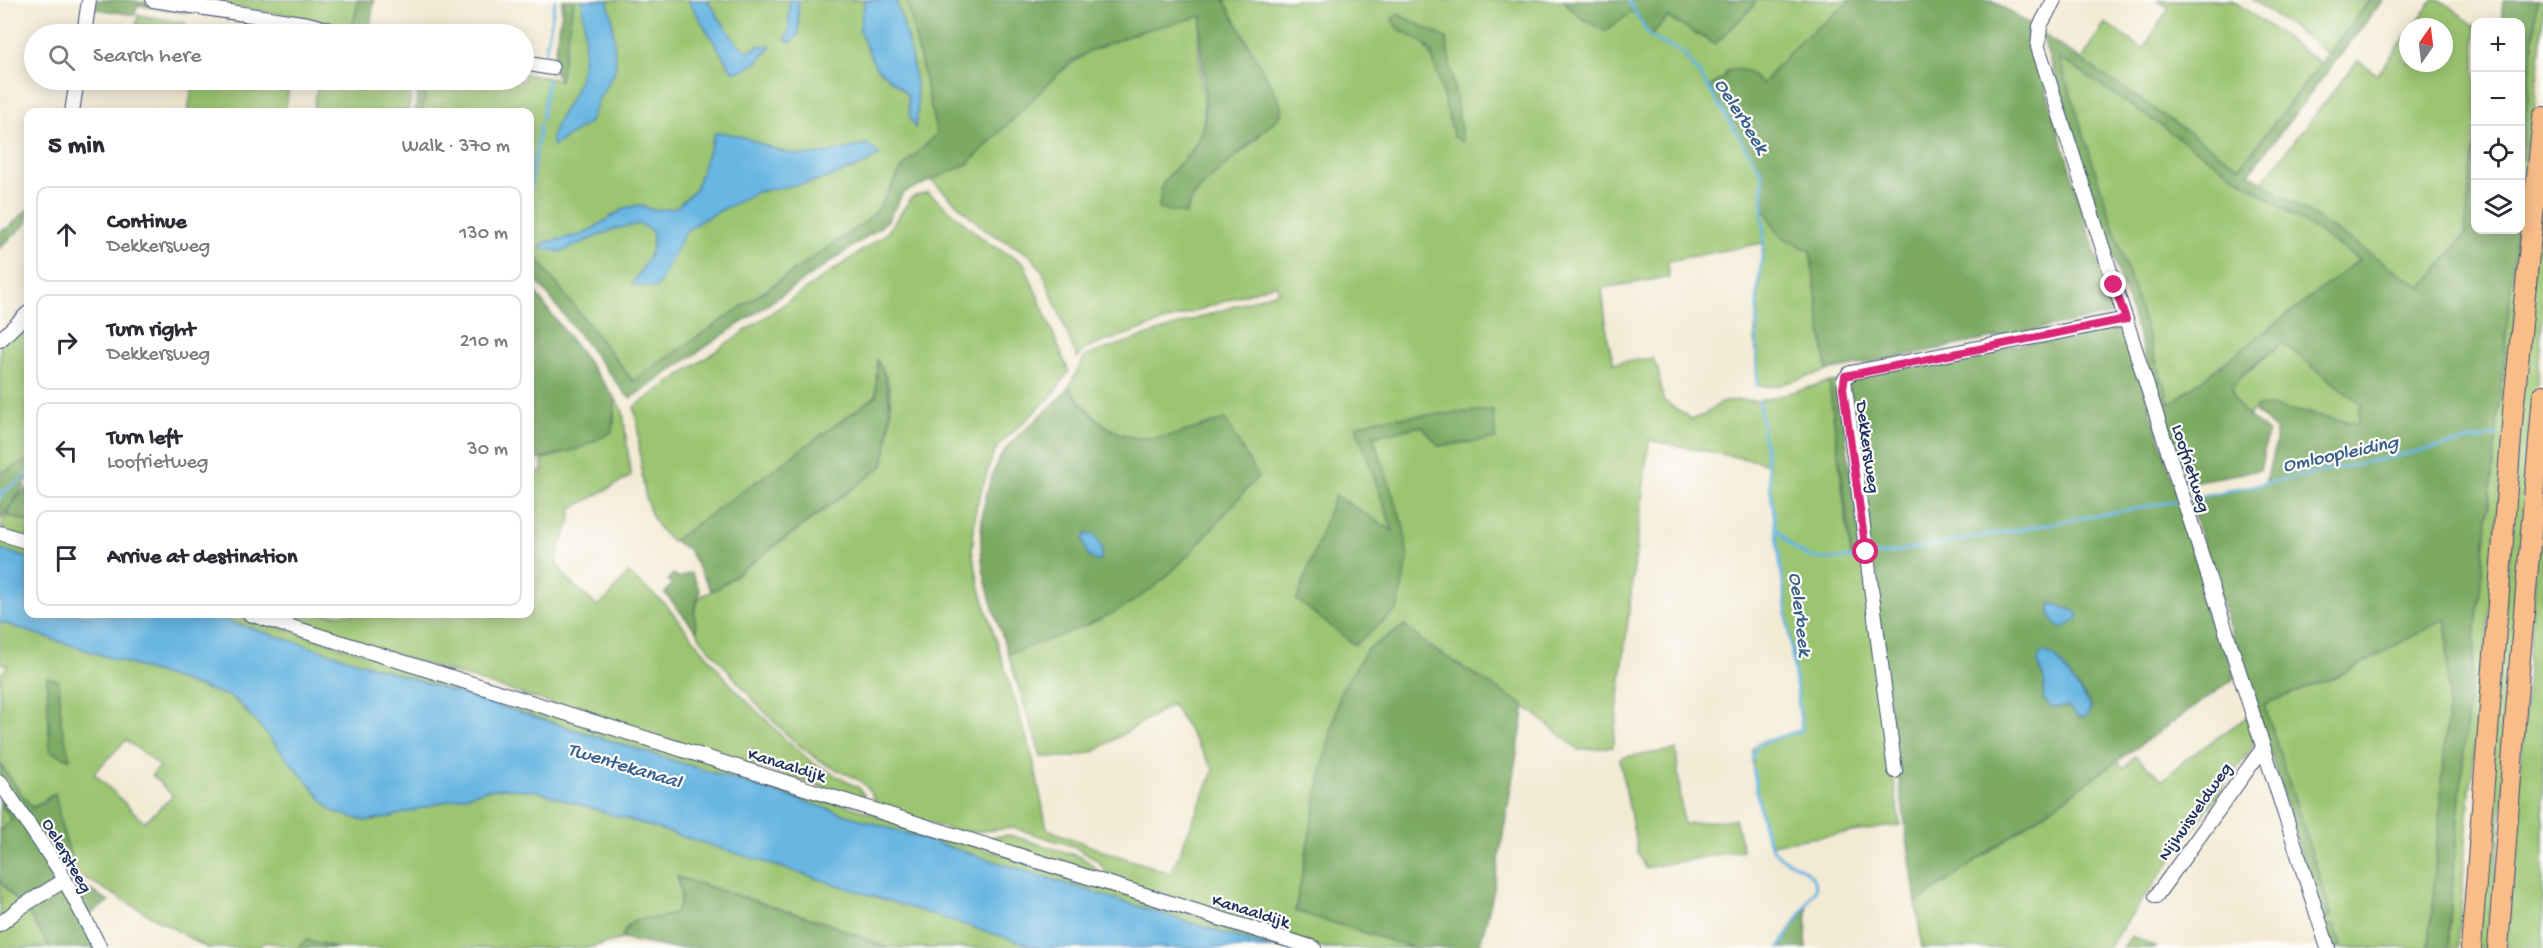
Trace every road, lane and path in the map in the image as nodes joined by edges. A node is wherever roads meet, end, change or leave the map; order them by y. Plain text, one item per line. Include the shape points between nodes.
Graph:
1 (89, 0) edge
2 (153, 0) edge
3 (2054, 0) edge
4 (85, 24) edge
5 (308, 24) edge
6 (534, 65) edge
7 (552, 68) dead end
8 (75, 90) edge
9 (73, 108) edge
10 (2543, 117) edge
11 (24, 318) edge
12 (2126, 319) junction
13 (0, 340) edge
14 (2543, 395) edge
15 (0, 533) edge
16 (24, 541) edge
17 (263, 618) edge
18 (2263, 748) junction
19 (1895, 771) dead end
20 (0, 782) edge
21 (65, 880) junction
22 (2156, 896) dead end
23 (0, 924) edge
24 (100, 948) edge
25 (1314, 948) edge
26 (2328, 948) edge
27 (2471, 948) edge
28 (2498, 948) edge

1 - 4 street
2 - 5 street
3 - 12 street, Loofrietweg via 2040,26 2038,46
6 - 7 street
8 - 9 street
10 - 27 highway via 2513,412
11 - 13 street
12 - 18 street, Loofrietweg
12 - 19 street, Dekkersweg via 1850,374 1844,380
14 - 28 highway
15 - 16 street
17 - 25 street, Kanaaldijk
18 - 22 street, Nijhuisveldweg
18 - 26 street, Loofrietweg
20 - 21 street, Oelersteeg
21 - 23 street
21 - 24 street, Oelersteeg

